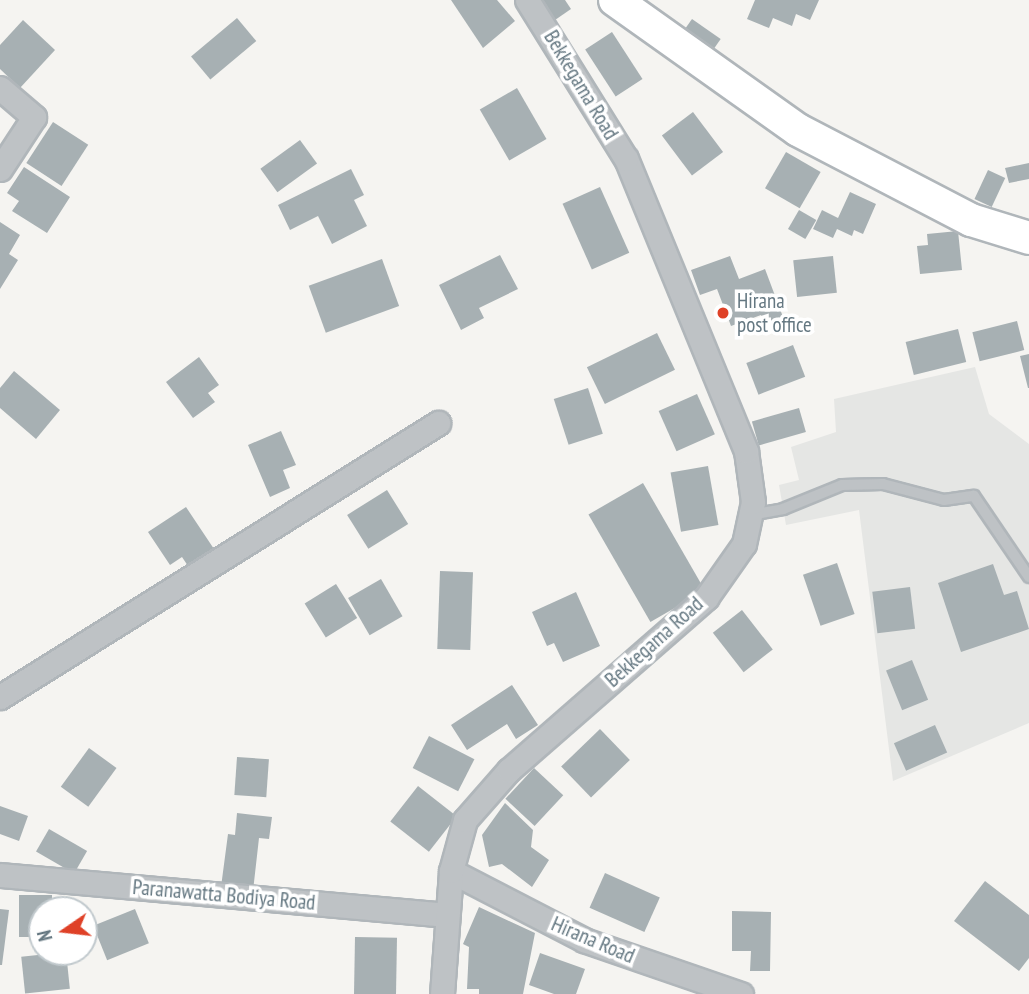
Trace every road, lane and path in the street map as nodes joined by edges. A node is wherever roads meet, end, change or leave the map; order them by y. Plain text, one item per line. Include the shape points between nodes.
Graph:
1 (527, 0) edge
2 (615, 0) edge
3 (0, 88) edge
4 (0, 169) edge
5 (1029, 238) edge
6 (438, 423) dead end
7 (750, 515) junction
8 (1029, 577) edge
9 (0, 697) edge
10 (451, 871) junction
11 (0, 875) edge
12 (447, 915) junction
13 (442, 994) edge
14 (741, 994) edge

1 - 7 street, Bekkegama Road via 626,159 746,452 753,502
2 - 5 street via 799,130 971,219
3 - 4 street via 34,117
6 - 9 street
7 - 8 lane via 783,509 842,485 883,484 944,500 974,496
7 - 10 street, Bekkegama Road via 744,544 706,598 509,769 465,820
10 - 12 street, Bekkegama Road
10 - 14 street, Hirana Road via 584,940
11 - 12 street, Paranawatta Bodiya Road
12 - 13 street, Bekkegama Road

